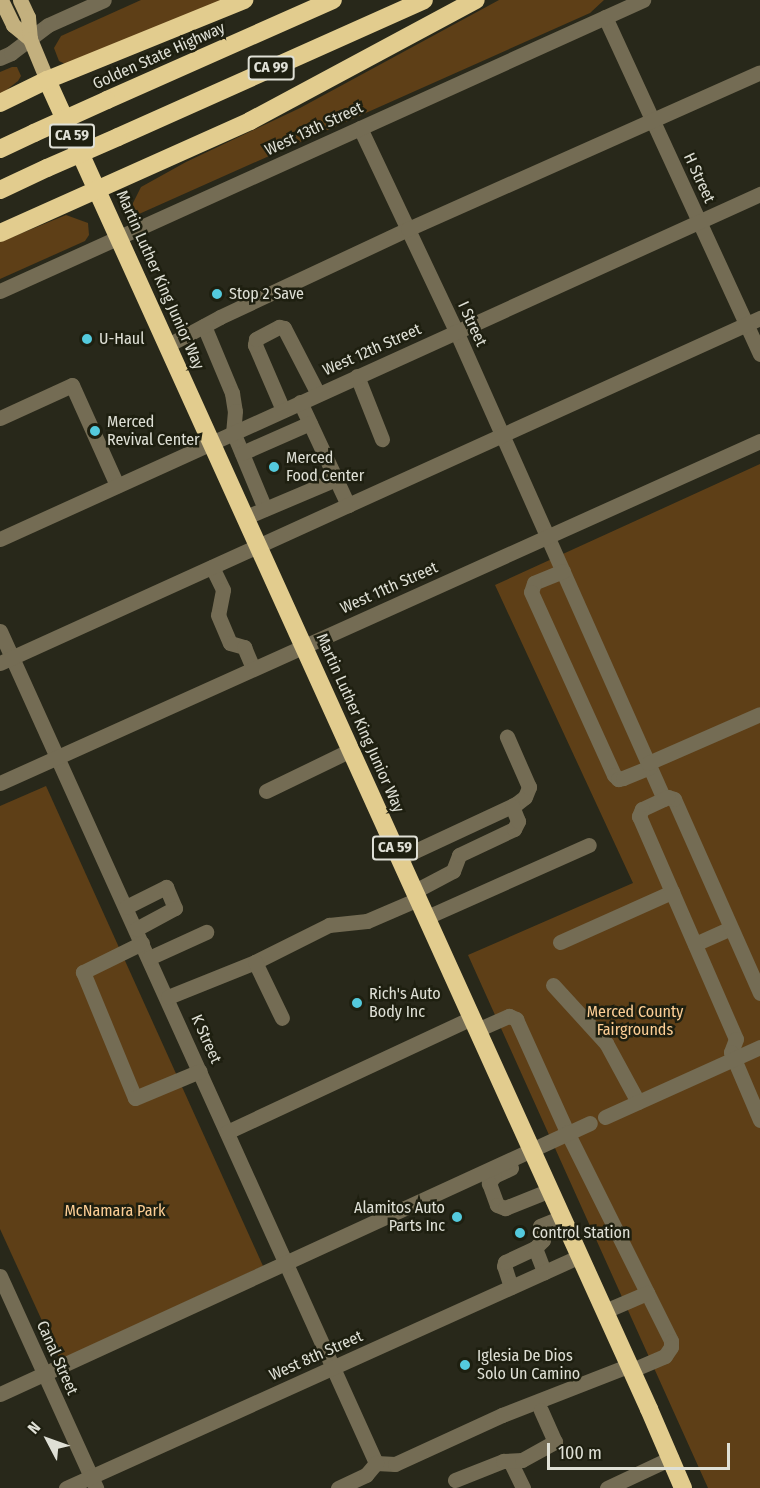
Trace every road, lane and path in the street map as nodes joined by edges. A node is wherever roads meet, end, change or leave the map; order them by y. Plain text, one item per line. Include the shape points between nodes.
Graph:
1 (1, 0) edge
2 (20, 0) edge
3 (104, 0) edge
4 (244, 0) edge
5 (333, 0) edge
6 (424, 0) edge
7 (476, 0) edge
8 (643, 0) edge
9 (605, 17) junction
10 (30, 39) junction
11 (0, 58) edge
12 (760, 72) edge
13 (47, 80) junction
14 (0, 104) edge
15 (653, 121) junction
16 (360, 128) junction
17 (0, 148) edge
18 (0, 190) edge
19 (98, 191) junction
20 (760, 194) edge
21 (700, 222) junction
22 (408, 229) junction
23 (0, 233) edge
24 (120, 238) junction
25 (0, 291) edge
26 (753, 321) edge
27 (204, 326) junction
28 (456, 331) junction
29 (168, 345) junction
30 (760, 354) edge
31 (357, 376) junction
32 (318, 394) junction
33 (300, 402) junction
34 (283, 410) junction
35 (0, 418) edge
36 (310, 423) junction
37 (233, 432) junction
38 (503, 435) junction
39 (382, 439) dead end
40 (760, 441) edge
41 (212, 442) junction
42 (242, 453) junction
43 (336, 479) junction
44 (253, 481) junction
45 (117, 485) junction
46 (234, 490) junction
47 (348, 505) junction
48 (265, 509) junction
49 (246, 517) junction
50 (548, 537) junction
51 (0, 538) edge
52 (259, 546) junction
53 (213, 567) junction
54 (563, 571) junction
55 (0, 631) edge
56 (304, 646) junction
57 (6, 661) edge
58 (253, 668) junction
59 (760, 714) edge
60 (507, 737) dead end
61 (351, 750) junction
62 (57, 757) junction
63 (649, 765) junction
64 (0, 783) edge
65 (266, 791) dead end
66 (664, 799) junction
67 (512, 806) junction
68 (589, 845) dead end
69 (400, 858) junction
70 (672, 892) junction
71 (417, 895) junction
72 (126, 906) junction
73 (427, 917) junction
74 (731, 928) junction
75 (206, 932) dead end
76 (139, 936) junction
77 (560, 942) dead end
78 (695, 944) junction
79 (149, 958) junction
80 (255, 962) junction
81 (553, 985) dead end
82 (760, 993) edge
83 (168, 997) junction
84 (282, 1018) dead end
85 (475, 1024) junction
86 (760, 1047) edge
87 (734, 1059) junction
88 (200, 1071) junction
89 (638, 1102) junction
90 (606, 1117) dead end
91 (760, 1120) edge
92 (590, 1123) dead end
93 (227, 1132) junction
94 (567, 1132) junction
95 (532, 1153) junction
96 (550, 1190) junction
97 (562, 1217) junction
98 (534, 1248) junction
99 (580, 1256) junction
100 (286, 1264) junction
101 (544, 1272) junction
102 (0, 1275) edge
103 (511, 1287) junction
104 (647, 1293) junction
105 (605, 1311) junction
106 (631, 1367) junction
107 (333, 1368) junction
108 (44, 1374) junction
109 (0, 1394) edge
110 (541, 1410) dead end
111 (671, 1458) junction
112 (510, 1461) junction
113 (376, 1463) junction
114 (455, 1480) dead end
115 (94, 1482) edge
116 (66, 1488) edge
117 (338, 1488) edge
118 (523, 1488) edge
119 (607, 1488) edge
120 (683, 1488) edge

1 - 10 main road, Martin Luther King Junior Way via 13,25
2 - 10 main road, Martin Luther King Junior Way via 28,17
3 - 10 street via 48,25
4 - 13 highway
5 - 17 highway, Golden State Highway / CA 99, bridge
6 - 18 highway, CA 99, bridge
7 - 19 highway via 250,121
8 - 9 street, West 13th Street
9 - 15 street, H Street
9 - 16 street, West 13th Street
10 - 11 street
10 - 13 main road, Martin Luther King Junior Way
12 - 15 street
13 - 14 highway
13 - 19 highway, Martin Luther King Junior Way / CA 59
15 - 21 street, H Street
15 - 22 street
16 - 22 street, I Street
16 - 24 street, West 13th Street
19 - 23 highway
19 - 24 highway, Martin Luther King Junior Way / CA 59
20 - 21 street, West 12th Street
21 - 26 street, H Street
21 - 28 street, West 12th Street
22 - 27 street
22 - 28 street, I Street
24 - 25 street, West 13th Street
24 - 29 highway, Martin Luther King Junior Way / CA 59
26 - 30 street, H Street
26 - 38 street
27 - 29 street
27 - 37 street via 232,393 236,411
28 - 31 street, West 12th Street
28 - 38 street, I Street
29 - 41 highway, Martin Luther King Junior Way / CA 59
31 - 32 street, West 12th Street
31 - 39 street
32 - 33 street, West 12th Street
32 - 34 street via 284,328 279,327 256,339 255,345
33 - 34 street, West 12th Street
33 - 36 street
34 - 37 street, West 12th Street
35 - 45 street via 72,385
36 - 42 street
36 - 43 street
37 - 41 street, West 12th Street
37 - 42 street
38 - 47 street
38 - 50 street, I Street
40 - 50 street, West 11th Street
41 - 45 street, West 12th Street
41 - 46 highway, Martin Luther King Junior Way / CA 59
42 - 44 street
43 - 47 street
43 - 48 street
44 - 46 street
44 - 48 street
45 - 51 street, West 12th Street
46 - 49 highway, Martin Luther King Junior Way / CA 59
47 - 52 street
48 - 49 street
49 - 52 highway, Martin Luther King Junior Way / CA 59
50 - 54 street, I Street
50 - 56 street, West 11th Street
52 - 53 street
52 - 56 highway, Martin Luther King Junior Way / CA 59
53 - 57 street
53 - 58 street via 224,590 218,615 230,643 244,647
54 - 63 street, I Street
54 - 63 street via 534,583 531,592 614,775 623,778
55 - 57 street, K Street
56 - 58 street, West 11th Street
56 - 61 highway, Martin Luther King Junior Way / CA 59
57 - 62 street, K Street
58 - 62 street, West 11th Street
59 - 63 street
60 - 67 street via 529,787 525,797
61 - 65 street
61 - 69 highway, Martin Luther King Junior Way / CA 59
62 - 64 street, West 11th Street
62 - 72 street, K Street
63 - 66 street, I Street
66 - 70 street via 642,809 639,816
66 - 74 street via 674,799
67 - 69 street
67 - 71 street via 518,821 514,829 459,855 453,872
68 - 73 street
69 - 71 highway, Martin Luther King Junior Way / CA 59
70 - 77 street
70 - 78 street
71 - 73 highway, Martin Luther King Junior Way / CA 59
71 - 80 street via 367,921 329,925
72 - 76 street, K Street
72 - 76 street via 166,887 175,908
73 - 85 highway, Martin Luther King Junior Way / CA 59
74 - 78 street
74 - 82 street
75 - 79 street
76 - 79 street, K Street
76 - 88 street via 83,972 135,1098
78 - 87 street via 736,1039 731,1052
79 - 83 street, K Street
80 - 83 street
80 - 84 street
81 - 89 street via 606,1043
83 - 88 street, K Street
85 - 93 street via 439,1033
85 - 94 street via 509,1016 516,1019
85 - 95 highway, Martin Luther King Junior Way / CA 59
86 - 87 street
87 - 89 street
87 - 91 street
88 - 93 street, K Street
89 - 90 street
92 - 94 street
93 - 100 street, K Street
94 - 95 street
94 - 104 street
95 - 96 highway, Martin Luther King Junior Way / CA 59
95 - 96 street via 494,1176 489,1184 497,1205 505,1208
95 - 100 street
96 - 97 highway, Martin Luther King Junior Way / CA 59
97 - 98 street via 540,1226 543,1240
97 - 99 highway, Martin Luther King Junior Way / CA 59
98 - 101 street
98 - 103 street via 505,1262
99 - 101 street, West 8th Street
99 - 105 highway, Martin Luther King Junior Way / CA 59
100 - 107 street, K Street
100 - 108 street
101 - 103 street, West 8th Street
102 - 108 street, Canal Street
103 - 107 street, West 8th Street
104 - 105 street
104 - 106 street via 671,1347 664,1356
105 - 106 highway, Martin Luther King Junior Way / CA 59
106 - 111 highway, Martin Luther King Junior Way / CA 59
106 - 113 street via 502,1414 395,1464
107 - 113 street, K Street
107 - 115 street, West 8th Street
108 - 109 street
108 - 115 street, Canal Street
110 - 112 street via 555,1442 522,1460
111 - 119 street
111 - 120 highway, Martin Luther King Junior Way / CA 59
112 - 114 street
112 - 118 street
113 - 117 street via 366,1475
115 - 116 street, West 8th Street

